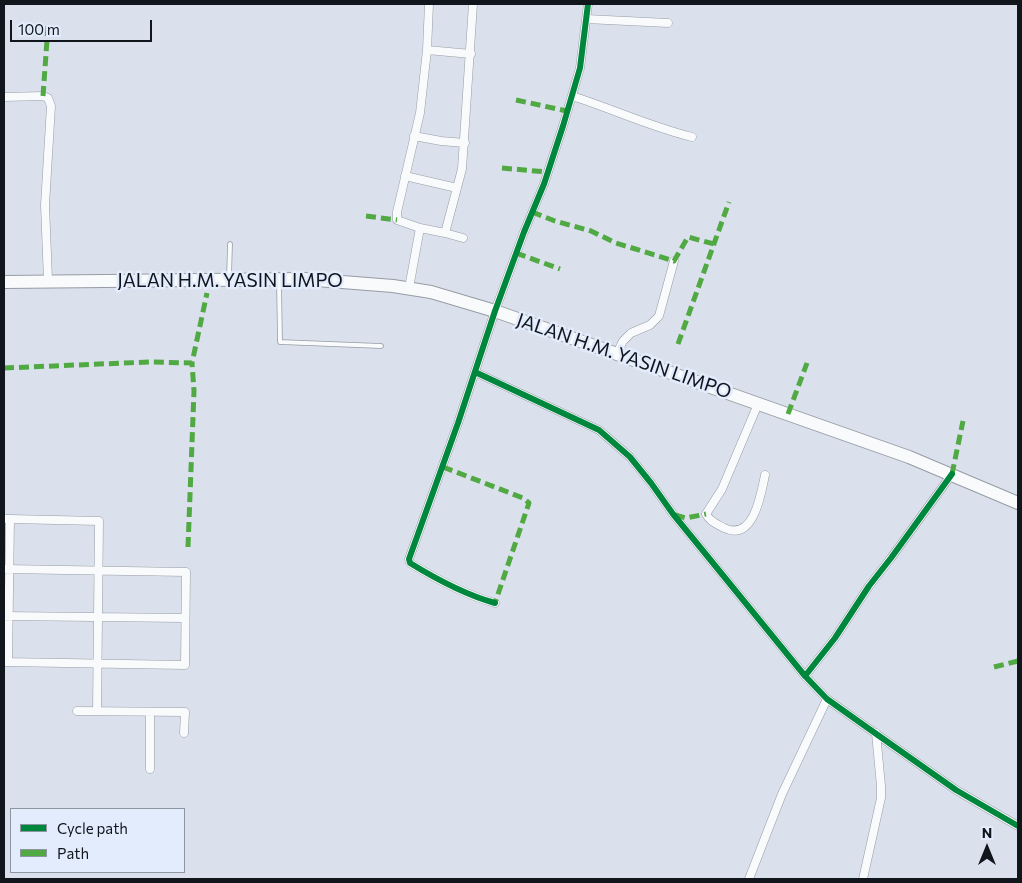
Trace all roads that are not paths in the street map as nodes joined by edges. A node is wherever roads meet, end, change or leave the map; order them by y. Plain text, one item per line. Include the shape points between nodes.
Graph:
1 (429, 4) edge
2 (473, 4) edge
3 (588, 4) edge
4 (586, 19) junction
5 (668, 23) dead end
6 (427, 50) junction
7 (470, 54) junction
8 (572, 96) junction
9 (4, 97) edge
10 (414, 136) junction
11 (692, 137) dead end
12 (465, 143) junction
13 (405, 176) junction
14 (456, 188) junction
15 (420, 228) junction
16 (445, 233) junction
17 (463, 238) dead end
18 (230, 244) dead end
19 (674, 261) dead end
20 (279, 279) junction
21 (48, 280) junction
22 (229, 280) junction
23 (4, 282) edge
24 (409, 288) junction
25 (495, 311) junction
26 (381, 346) dead end
27 (616, 355) junction
28 (475, 372) junction
29 (758, 404) junction
30 (952, 474) junction
31 (765, 475) dead end
32 (1018, 503) edge
33 (7, 519) edge
34 (7, 570) edge
35 (99, 571) junction
36 (495, 602) dead end
37 (6, 616) edge
38 (98, 617) junction
39 (186, 618) junction
40 (6, 662) edge
41 (97, 663) junction
42 (805, 676) junction
43 (827, 699) junction
44 (77, 711) dead end
45 (96, 711) junction
46 (150, 712) junction
47 (184, 733) dead end
48 (876, 733) junction
49 (150, 769) dead end
50 (1018, 826) edge
51 (749, 879) edge
52 (863, 879) edge

1 - 6 street
2 - 7 street
3 - 4 street
4 - 5 street
4 - 8 street via 580,68
6 - 7 street
6 - 10 street
7 - 12 street
8 - 11 street via 660,129
8 - 25 street via 544,184
9 - 21 street via 44,96 50,106 45,205
10 - 12 street
10 - 13 street
12 - 14 street
13 - 14 street
13 - 15 street via 396,220
14 - 16 street
15 - 16 street
15 - 24 street
16 - 17 street
18 - 22 lane
19 - 27 street via 659,316 631,333
20 - 22 main road, JALAN H.M. YASIN LIMPO
20 - 24 main road, JALAN H.M. YASIN LIMPO
20 - 26 lane via 280,342
21 - 22 main road, JALAN H.M. YASIN LIMPO
21 - 23 main road, JALAN H.M. YASIN LIMPO
24 - 25 main road, JALAN H.M. YASIN LIMPO
25 - 27 main road, JALAN H.M. YASIN LIMPO
25 - 28 street
27 - 29 main road, JALAN H.M. YASIN LIMPO
28 - 36 street via 408,561 462,590
28 - 42 street via 599,430 630,457
29 - 30 main road, JALAN H.M. YASIN LIMPO
29 - 31 street via 722,489 708,508 708,519 730,531 746,526 756,510
30 - 32 main road, JALAN H.M. YASIN LIMPO
30 - 42 street
33 - 34 street
33 - 35 street via 99,521
34 - 35 street
34 - 37 street
35 - 38 street
35 - 39 street via 186,572
37 - 38 street
37 - 40 street
38 - 39 street
38 - 41 street
39 - 41 street via 185,665
40 - 41 street
41 - 45 street
42 - 43 street
43 - 48 street
43 - 51 street via 782,794
44 - 45 street
45 - 46 street
46 - 47 street via 185,712
46 - 49 street
48 - 50 street via 956,790
48 - 52 street via 881,798

